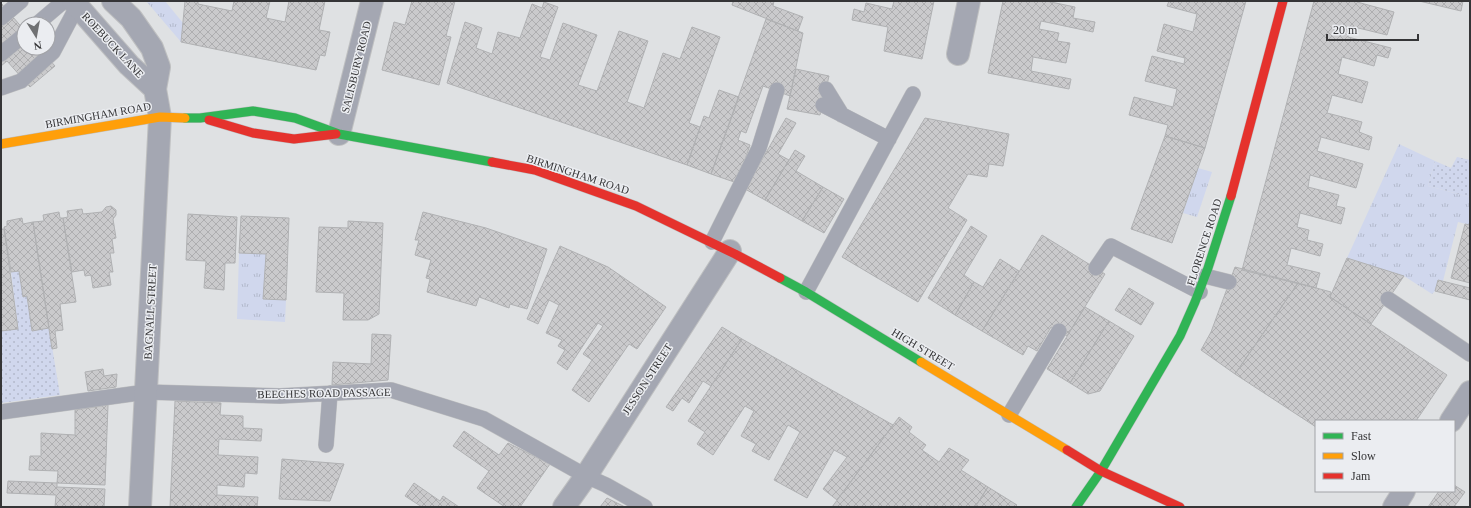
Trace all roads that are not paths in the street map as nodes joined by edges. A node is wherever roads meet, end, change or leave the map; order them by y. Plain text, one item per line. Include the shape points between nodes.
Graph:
1 (21, 1) edge
2 (113, 1) edge
3 (372, 1) edge
4 (969, 1) edge
5 (1283, 1) edge
6 (74, 2) edge
7 (50, 16) edge
8 (1, 18) edge
9 (16, 42) edge
10 (1, 54) edge
11 (958, 54) dead end
12 (1, 88) edge
13 (155, 89) junction
14 (826, 89) dead end
15 (777, 90) dead end
16 (914, 94) dead end
17 (822, 105) dead end
18 (842, 115) junction
19 (160, 117) junction
20 (200, 118) junction
21 (339, 134) junction
22 (889, 139) junction
23 (1, 144) edge
24 (721, 247) junction
25 (1096, 268) dead end
26 (1205, 276) junction
27 (1229, 282) dead end
28 (806, 292) junction
29 (1200, 292) junction
30 (1388, 299) dead end
31 (1058, 331) dead end
32 (1470, 354) edge
33 (146, 392) junction
34 (1470, 392) edge
35 (330, 393) junction
36 (1, 412) edge
37 (1009, 415) junction
38 (1452, 420) edge
39 (326, 445) dead end
40 (1101, 471) junction
41 (586, 476) junction
42 (1403, 492) edge
43 (1129, 494) dead end
44 (140, 507) edge
45 (564, 507) edge
46 (645, 507) edge
47 (1076, 507) edge
48 (1180, 507) edge
49 (1394, 507) edge

1 - 8 lane
2 - 13 street, ROEBUCK LANE via 131,18 152,48 159,67
3 - 21 street, SALISBURY ROAD
4 - 11 street
5 - 26 street, FLORENCE ROAD via 1241,166
6 - 7 lane
6 - 12 lane via 54,52 21,81
6 - 13 street, ROEBUCK LANE via 129,65
9 - 10 lane
13 - 19 street, ROEBUCK LANE
14 - 18 lane
15 - 24 lane via 759,148
16 - 22 lane
17 - 18 lane
18 - 22 lane
19 - 20 street, BIRMINGHAM ROAD
19 - 23 street, BIRMINGHAM ROAD
19 - 33 street, BAGNALL STREET
20 - 21 street, BIRMINGHAM ROAD via 253,134 294,139
20 - 21 street, BIRMINGHAM ROAD via 253,111 295,118
21 - 24 street, BIRMINGHAM ROAD via 534,170 636,206
22 - 28 lane
24 - 28 street, HIGH STREET
24 - 41 street, JESSON STREET
25 - 29 lane via 1111,246
26 - 27 lane
26 - 29 street, FLORENCE ROAD
28 - 37 street, HIGH STREET
29 - 40 street, FLORENCE ROAD via 1181,334
30 - 32 lane
31 - 37 lane
33 - 35 lane, BEECHES ROAD PASSAGE via 280,396
33 - 36 lane, BEECHES ROAD PASSAGE
33 - 44 street, BAGNALL STREET
34 - 38 street
35 - 39 lane
35 - 41 lane, BEECHES ROAD PASSAGE via 390,390 484,419
37 - 40 street, HIGH STREET
40 - 43 street, HIGH STREET
40 - 47 street, FLORENCE ROAD
40 - 48 street, HIGH STREET
41 - 45 street, JESSON STREET
41 - 46 lane, BEECHES ROAD PASSAGE
42 - 49 street

